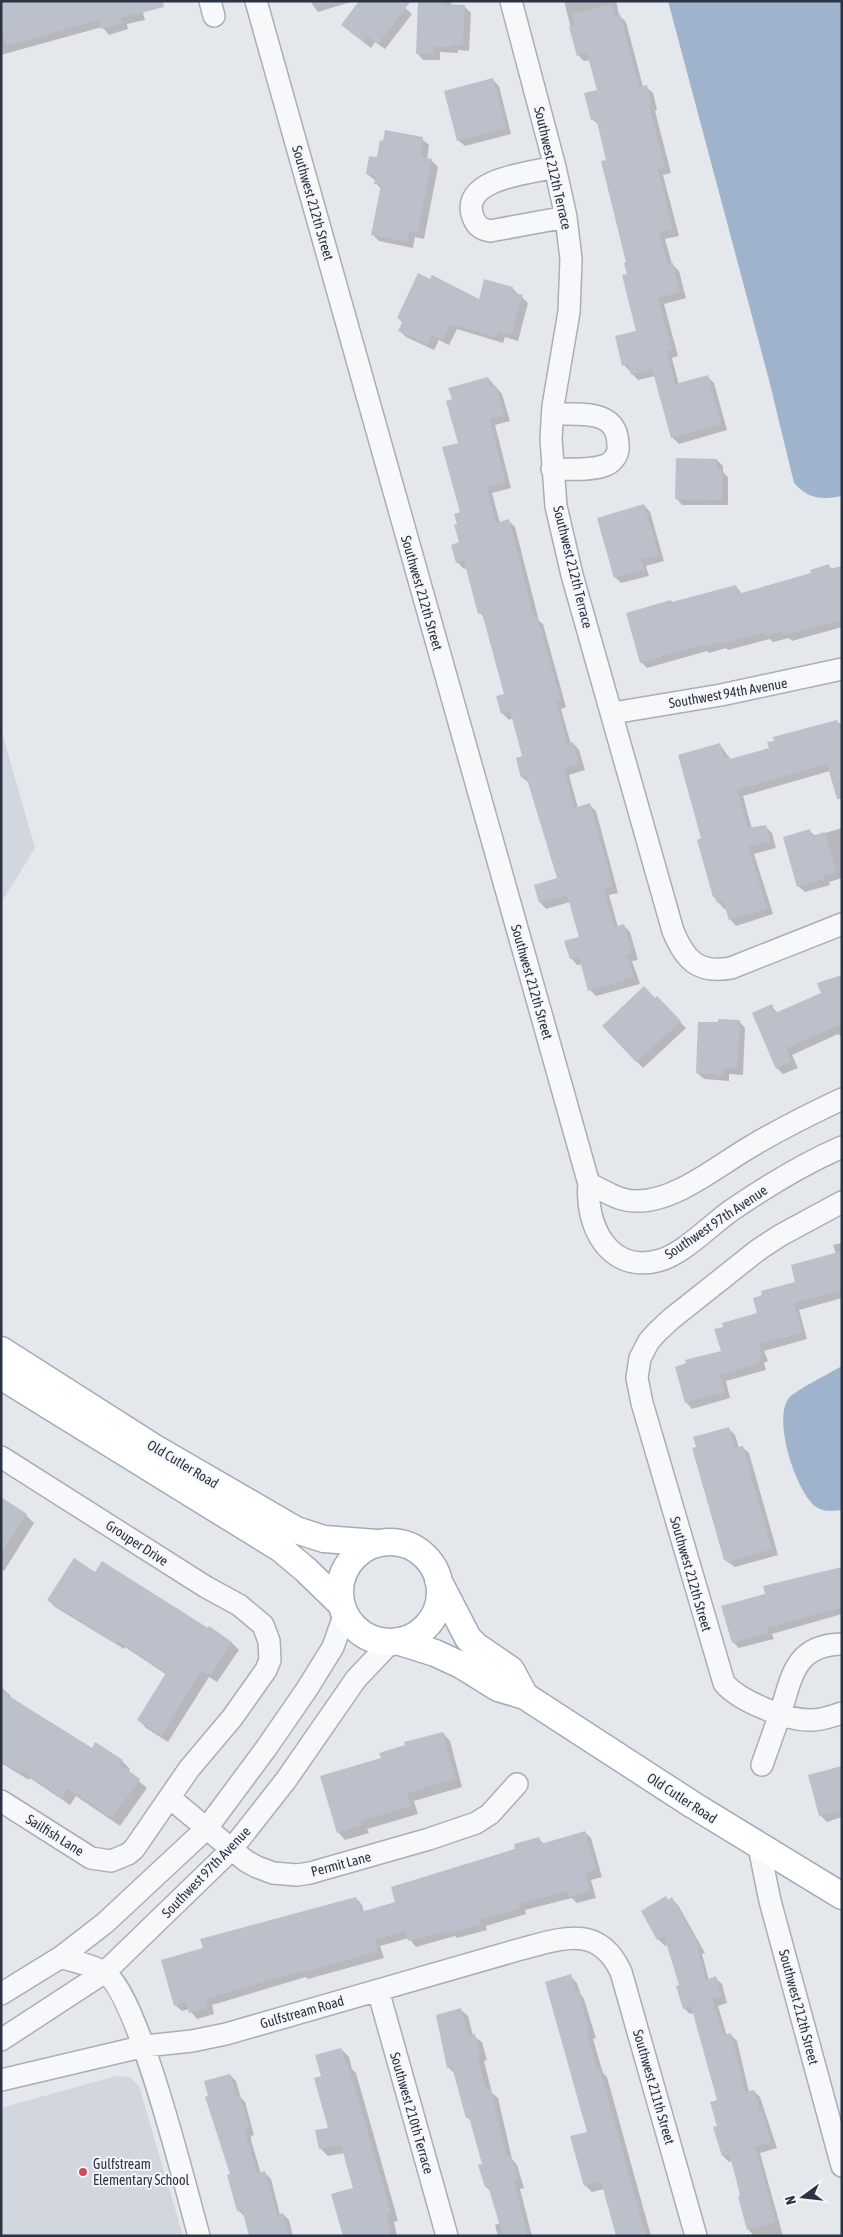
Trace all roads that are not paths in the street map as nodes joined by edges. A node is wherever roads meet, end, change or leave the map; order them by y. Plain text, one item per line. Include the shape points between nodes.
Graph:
1 (256, 1) edge
2 (511, 1) edge
3 (555, 167) junction
4 (566, 217) junction
5 (553, 414) junction
6 (552, 469) junction
7 (842, 669) edge
8 (612, 713) junction
9 (842, 924) edge
10 (842, 1099) edge
11 (842, 1147) edge
12 (589, 1184) junction
13 (842, 1202) edge
14 (1, 1350) edge
15 (1, 1376) edge
16 (1, 1457) edge
17 (377, 1543) junction
18 (438, 1580) junction
19 (343, 1608) junction
20 (395, 1642) junction
21 (842, 1644) edge
22 (525, 1696) junction
23 (842, 1713) edge
24 (780, 1714) junction
25 (762, 1764) dead end
26 (517, 1784) dead end
27 (170, 1798) junction
28 (1, 1801) edge
29 (207, 1828) junction
30 (759, 1846) junction
31 (231, 1850) junction
32 (842, 1896) edge
33 (599, 1944) joint
34 (61, 1957) junction
35 (106, 1972) junction
36 (378, 1990) junction
37 (1, 1994) edge
38 (1, 2040) edge
39 (145, 2046) junction
40 (1, 2080) edge
41 (842, 2166) edge
42 (199, 2236) edge
43 (447, 2236) edge
44 (696, 2236) edge

1 - 12 street, Southwest 212th Street
2 - 3 street, Southwest 212th Terrace
3 - 4 street, Southwest 212th Terrace
3 - 4 street via 485,185 472,200 472,211 482,230 490,231
4 - 5 street, Southwest 212th Terrace via 571,259 569,312
5 - 6 street, Southwest 212th Terrace
5 - 6 street via 600,416 611,422 618,438 618,451 608,464
6 - 8 street, Southwest 212th Terrace via 564,542
7 - 8 street, Southwest 94th Avenue via 722,695
8 - 9 street, Southwest 212th Terrace via 673,931 685,955 693,963 717,971 731,968
10 - 12 street via 784,1128 690,1184 662,1196 630,1201
11 - 12 street, Southwest 97th Avenue via 764,1189 669,1257 646,1263 620,1258 604,1244 594,1226 587,1202
13 - 24 street, Southwest 212th Street via 781,1235 733,1268 671,1318 644,1349 638,1368 638,1389 724,1683 740,1697
14 - 17 main road, Old Cutler Road via 153,1447 296,1530 324,1540
15 - 19 main road, Old Cutler Road via 281,1549
16 - 27 street, Grouper Drive via 239,1605 262,1625 267,1634 270,1651 266,1670 232,1718 188,1769
17 - 18 main road via 397,1542 415,1549 430,1562
17 - 19 main road via 360,1551 347,1566 340,1584
18 - 20 main road via 439,1599 432,1618 419,1632
18 - 22 main road, Old Cutler Road via 468,1638 511,1670
19 - 20 main road via 349,1622 364,1635 382,1642
19 - 29 street via 333,1647 268,1747
20 - 22 main road, Old Cutler Road via 435,1653 498,1688
20 - 31 street, Southwest 97th Avenue via 356,1679 286,1780
21 - 24 street via 822,1647 807,1654 791,1678
22 - 30 main road, Old Cutler Road
23 - 24 street, Southwest 212th Street via 812,1720
24 - 25 street
26 - 31 street, Permit Lane via 490,1814 476,1823 310,1873 273,1873
27 - 28 street, Sailfish Lane via 134,1849 111,1861 91,1858
27 - 29 street, Permit Lane
29 - 31 street, Permit Lane
29 - 34 street via 105,1924
30 - 32 main road, Old Cutler Road
30 - 41 street, Southwest 212th Street via 770,1901
31 - 35 street, Southwest 97th Avenue
33 - 36 street, Gulfstream Road via 583,1938 565,1938
33 - 44 street, Southwest 211th Street via 617,1963 625,1984
34 - 35 street
34 - 37 street
35 - 38 street, Southwest 97th Avenue
35 - 39 street via 118,1988
36 - 39 street, Gulfstream Road via 226,2034
36 - 43 street, Southwest 210th Terrace
39 - 40 street, Gulfstream Road
39 - 42 street

